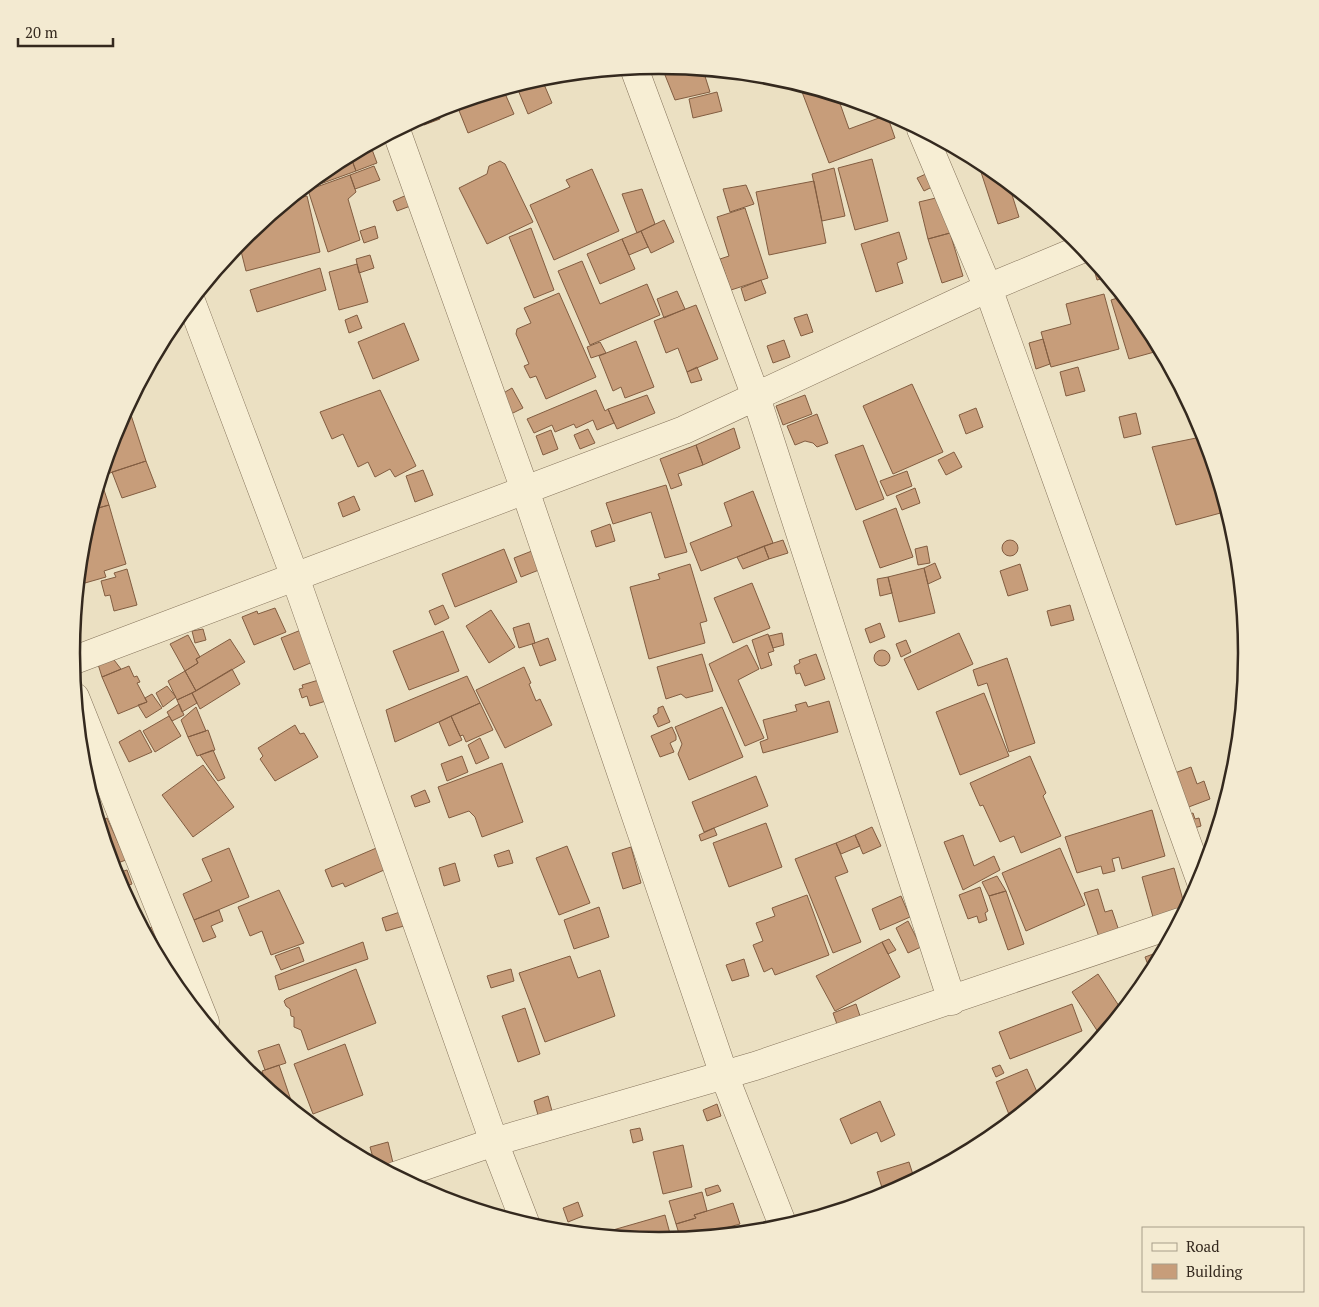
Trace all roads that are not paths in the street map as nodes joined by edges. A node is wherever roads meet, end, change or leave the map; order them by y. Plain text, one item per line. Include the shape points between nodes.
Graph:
1 (636, 75) edge
2 (398, 136) edge
3 (925, 139) edge
4 (1076, 251) edge
5 (988, 288) junction
6 (194, 309) edge
7 (756, 397) junction
8 (525, 490) junction
9 (295, 577) junction
10 (80, 658) edge
11 (84, 720) edge
12 (1197, 870) edge
13 (1171, 925) edge
14 (952, 1001) junction
15 (197, 1002) edge
16 (724, 1075) junction
17 (494, 1142) junction
18 (403, 1173) edge
19 (523, 1216) edge
20 (781, 1220) edge

1 - 7 street
2 - 8 street
3 - 5 street
4 - 5 street
5 - 7 street
5 - 12 street
6 - 9 street
7 - 8 street via 684,430
7 - 14 street
8 - 9 street
8 - 16 street
9 - 10 street
9 - 17 street
11 - 15 street
13 - 14 street
14 - 16 street
16 - 17 street
16 - 20 street
17 - 18 street
17 - 19 street

